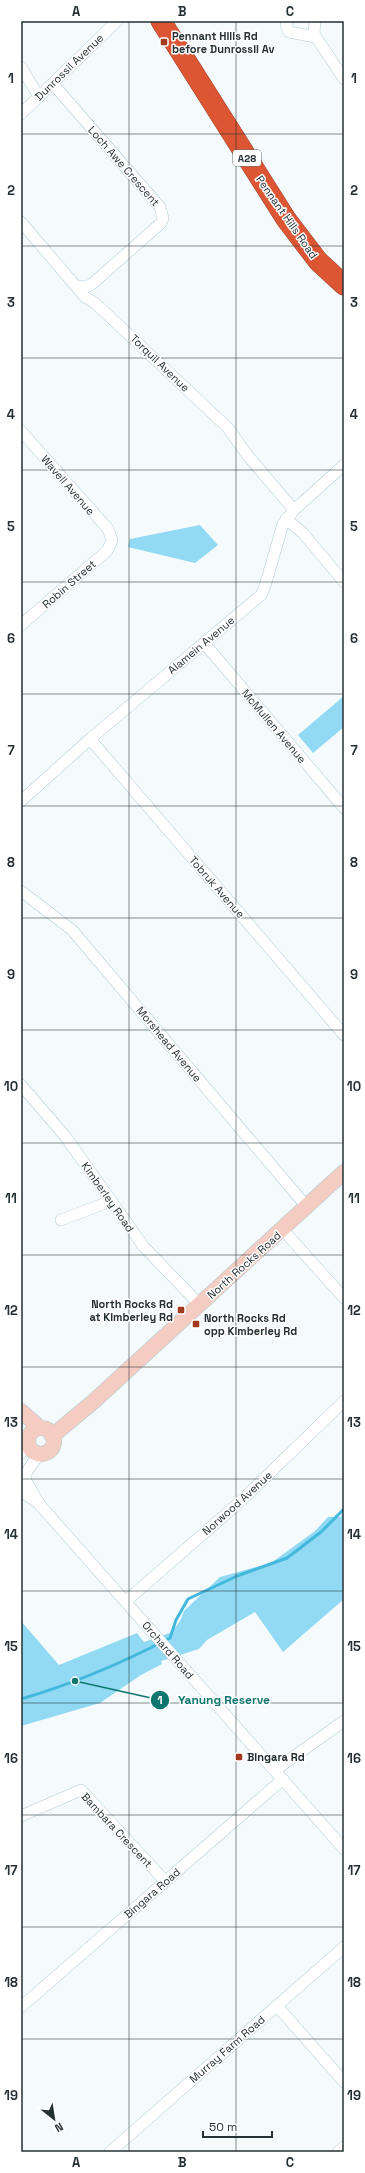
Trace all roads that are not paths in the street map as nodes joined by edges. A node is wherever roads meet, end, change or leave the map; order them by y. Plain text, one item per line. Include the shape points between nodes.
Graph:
1 (117, 21) edge
2 (161, 21) edge
3 (287, 21) edge
4 (315, 21) edge
5 (315, 37) junction
6 (21, 67) edge
7 (344, 79) edge
8 (53, 84) junction
9 (39, 97) junction
10 (21, 114) edge
11 (21, 222) edge
12 (344, 285) edge
13 (77, 286) junction
14 (24, 439) edge
15 (344, 465) edge
16 (294, 510) junction
17 (286, 519) junction
18 (112, 540) joint
19 (344, 582) edge
20 (21, 625) edge
21 (204, 643) junction
22 (90, 739) junction
23 (21, 801) edge
24 (344, 808) edge
25 (21, 891) edge
26 (344, 1035) edge
27 (21, 1085) edge
28 (344, 1172) edge
29 (111, 1201) junction
30 (307, 1207) junction
31 (62, 1220) dead end
32 (283, 1230) junction
33 (344, 1298) edge
34 (200, 1305) junction
35 (344, 1401) edge
36 (21, 1411) edge
37 (32, 1437) edge
38 (39, 1454) junction
39 (23, 1486) edge
40 (126, 1602) junction
41 (344, 1721) edge
42 (275, 1770) junction
43 (283, 1779) junction
44 (21, 1816) edge
45 (344, 1849) edge
46 (165, 1881) junction
47 (344, 1947) edge
48 (277, 2006) junction
49 (21, 2007) edge
50 (344, 2082) edge
51 (344, 2147) edge
52 (110, 2152) edge
53 (338, 2152) edge

1 - 8 street, Dunrossil Avenue
2 - 12 highway, Pennant Hills Road / A28 via 286,219 318,261
3 - 5 street via 289,32
4 - 5 street
5 - 7 street
6 - 9 street
8 - 9 street, Dunrossil Avenue
8 - 13 street, Loch Awe Crescent via 160,207 163,218 161,223 92,284 86,287
9 - 10 street, Dunrossil Avenue
11 - 13 street, Torquil Avenue
13 - 16 street, Torquil Avenue via 85,297 95,302 228,428
14 - 18 street, Wavell Avenue via 108,530
15 - 16 street, Alamein Avenue
16 - 17 street, Alamein Avenue
17 - 19 street via 302,532
17 - 21 street, Alamein Avenue via 281,527 261,595
18 - 20 street, Robin Street via 107,551
21 - 22 street, Alamein Avenue
21 - 24 street, McMullen Avenue
22 - 23 street, Alamein Avenue
22 - 26 street, Tobruk Avenue
25 - 30 street, Morshead Avenue via 72,930
27 - 29 street, Kimberley Road via 65,1136
28 - 30 street, North Rocks Road
29 - 31 street
29 - 34 street, Kimberley Road via 144,1247
30 - 32 street, North Rocks Road
32 - 33 street
32 - 34 street, North Rocks Road
34 - 37 street, North Rocks Road via 93,1402
35 - 40 street, Norwood Avenue via 241,1501
36 - 37 street
37 - 38 street via 32,1450
37 - 38 street via 53,1443 50,1450
38 - 39 street via 29,1467
39 - 40 street, Orchard Road
40 - 42 street, Orchard Road
41 - 42 street
42 - 43 street, Orchard Road
43 - 45 street, Orchard Road
43 - 46 street, Bingara Road
44 - 46 street, Bambara Crescent via 80,1790
46 - 49 street, Bingara Road
47 - 48 street, Murray Farm Road
48 - 50 street
48 - 52 street, Murray Farm Road
51 - 53 street

